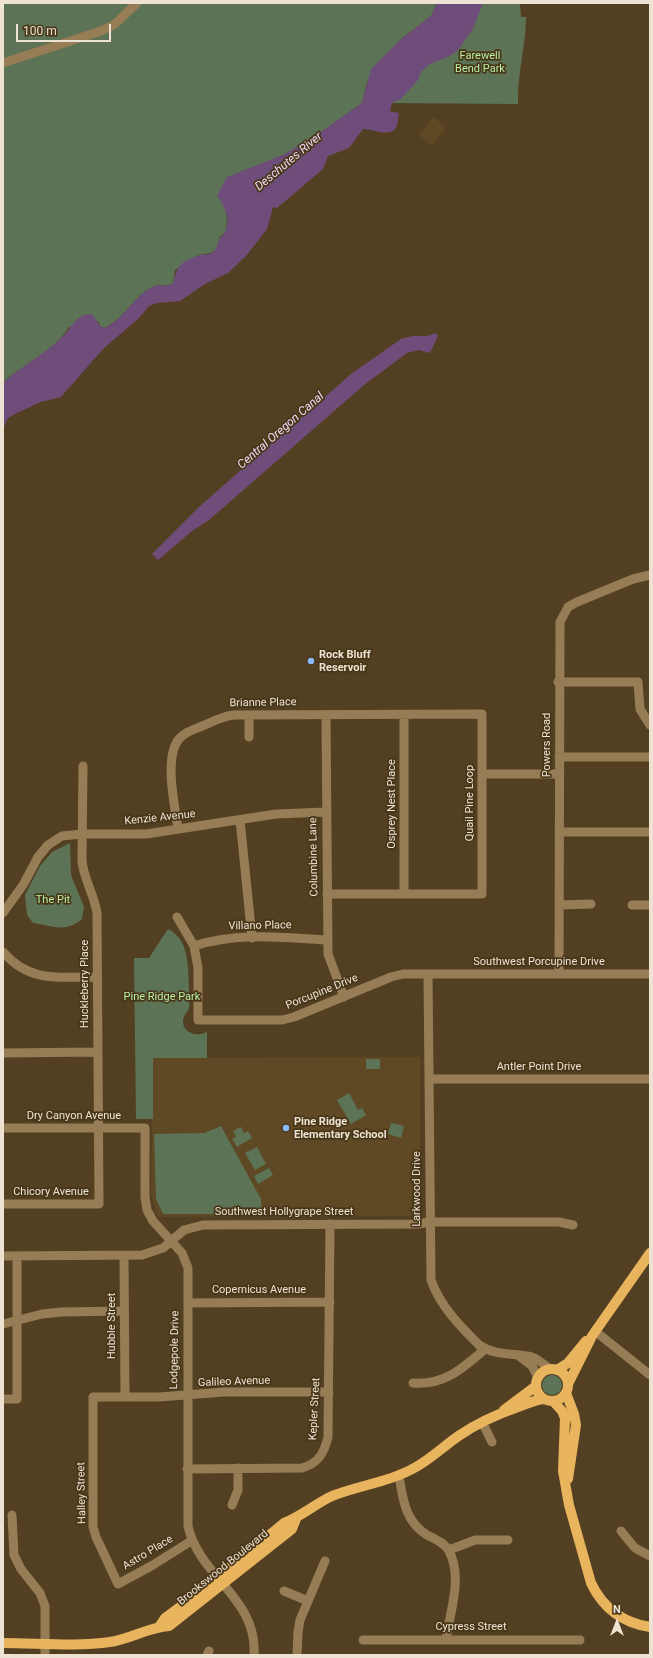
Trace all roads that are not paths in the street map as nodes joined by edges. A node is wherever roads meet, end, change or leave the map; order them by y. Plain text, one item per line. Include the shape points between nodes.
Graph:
1 (137, 3) edge
2 (3, 63) edge
3 (650, 575) edge
4 (558, 682) junction
5 (404, 714) junction
6 (249, 715) junction
7 (326, 715) junction
8 (650, 725) edge
9 (249, 737) dead end
10 (650, 757) edge
11 (559, 758) junction
12 (83, 766) dead end
13 (482, 774) junction
14 (559, 774) junction
15 (326, 812) junction
16 (240, 820) junction
17 (178, 829) junction
18 (559, 832) junction
19 (650, 832) edge
20 (82, 834) junction
21 (327, 894) junction
22 (404, 894) junction
23 (591, 904) dead end
24 (559, 905) junction
25 (632, 905) dead end
26 (650, 905) edge
27 (3, 913) edge
28 (177, 917) dead end
29 (252, 938) junction
30 (327, 940) junction
31 (194, 946) junction
32 (3, 952) edge
33 (559, 974) junction
34 (650, 974) edge
35 (428, 975) junction
36 (96, 977) junction
37 (344, 996) junction
38 (97, 1052) junction
39 (3, 1053) edge
40 (650, 1079) edge
41 (429, 1080) junction
42 (3, 1128) edge
43 (98, 1128) junction
44 (145, 1128) joint
45 (3, 1204) edge
46 (99, 1204) joint
47 (429, 1222) junction
48 (330, 1224) junction
49 (573, 1224) dead end
50 (172, 1240) junction
51 (650, 1253) edge
52 (3, 1256) edge
53 (17, 1256) junction
54 (124, 1256) junction
55 (188, 1302) junction
56 (330, 1302) junction
57 (124, 1311) junction
58 (17, 1320) junction
59 (3, 1324) edge
60 (594, 1334) junction
61 (485, 1349) junction
62 (518, 1356) junction
63 (554, 1369) junction
64 (650, 1376) edge
65 (537, 1382) junction
66 (413, 1383) dead end
67 (567, 1388) junction
68 (329, 1392) junction
69 (187, 1395) junction
70 (93, 1397) joint
71 (124, 1397) junction
72 (3, 1399) edge
73 (549, 1400) junction
74 (500, 1412) junction
75 (482, 1422) junction
76 (492, 1442) dead end
77 (238, 1468) junction
78 (187, 1469) junction
79 (399, 1476) junction
80 (566, 1484) junction
81 (232, 1504) dead end
82 (12, 1515) dead end
83 (621, 1531) dead end
84 (508, 1540) dead end
85 (191, 1541) junction
86 (449, 1550) junction
87 (650, 1556) edge
88 (325, 1561) dead end
89 (220, 1581) junction
90 (118, 1584) joint
91 (284, 1591) dead end
92 (308, 1601) junction
93 (650, 1627) edge
94 (446, 1639) junction
95 (362, 1640) dead end
96 (580, 1640) dead end
97 (45, 1643) junction
98 (3, 1644) edge
99 (44, 1655) edge
100 (254, 1655) edge
101 (297, 1655) edge

1 - 2 street via 115,24 101,31
3 - 4 street, Powers Road via 633,579 568,607 560,622
4 - 8 street via 638,682 640,709
4 - 11 street, Powers Road
5 - 7 street, Quail Pine Loop
5 - 13 street, Quail Pine Loop via 482,714
5 - 22 street, Osprey Nest Place
6 - 7 street, Brianne Place
6 - 9 street
6 - 17 street, Brianne Place via 223,717 190,731 176,742 172,759 172,785
7 - 15 street, Columbine Lane
10 - 11 street
11 - 14 street, Powers Road
12 - 20 street, Huckleberry Place
13 - 14 street
13 - 22 street, Quail Pine Loop via 482,894
14 - 18 street, Powers Road
15 - 16 street, Kenzie Avenue via 276,814
15 - 21 street, Columbine Lane
16 - 17 street, Kenzie Avenue
16 - 29 street
17 - 20 street, Kenzie Avenue via 146,834
18 - 19 street
18 - 24 street, Powers Road
20 - 27 street, Kenzie Avenue via 62,836 48,845
20 - 36 street, Huckleberry Place via 83,871 93,894 97,913
21 - 22 street, Quail Pine Loop
21 - 30 street, Columbine Lane
23 - 24 street
24 - 33 street, Powers Road
25 - 26 street
28 - 31 street
29 - 30 street, Villano Place
29 - 31 street, Villano Place via 216,939
30 - 37 street, Columbine Lane via 330,963
31 - 37 street, Porcupine Drive via 198,968 198,1020 282,1020
32 - 36 street via 11,962 34,974 47,977
33 - 34 street, Southwest Porcupine Drive
33 - 35 street, Southwest Porcupine Drive
35 - 37 street, Porcupine Drive via 391,976
35 - 41 street, Larkwood Drive
36 - 38 street, Huckleberry Place
38 - 39 street
38 - 43 street, Huckleberry Place
40 - 41 street, Antler Point Drive
41 - 47 street, Larkwood Drive
42 - 43 street, Dry Canyon Avenue
43 - 44 street, Dry Canyon Avenue
43 - 46 street, Huckleberry Place
44 - 50 street, Lodgepole Drive via 147,1210 153,1221
45 - 46 street, Chicory Avenue
47 - 48 street, Southwest Hollygrape Street
47 - 49 street, Southwest Hollygrape Street
47 - 61 street, Larkwood Drive via 429,1267 435,1291 448,1311
48 - 50 street, Southwest Hollygrape Street via 203,1225 184,1230
48 - 56 street, Kepler Street
50 - 54 street, Southwest Hollygrape Street via 154,1252
50 - 55 street, Lodgepole Drive via 182,1253 188,1268
51 - 60 main road
52 - 53 street, Southwest Hollygrape Street
53 - 54 street, Southwest Hollygrape Street
53 - 58 street
54 - 57 street, Hubble Street
55 - 56 street, Copernicus Avenue
55 - 69 street, Lodgepole Drive
56 - 68 street, Kepler Street
57 - 58 street via 62,1312
57 - 71 street, Hubble Street
58 - 59 street
58 - 72 street via 17,1399
60 - 63 main road via 568,1363
60 - 64 street
60 - 67 main road
61 - 62 street
61 - 66 street via 450,1376 439,1381
62 - 63 street via 533,1357
62 - 65 street via 532,1366
63 - 65 main road via 542,1372
63 - 67 main road via 565,1375
65 - 73 main road via 540,1395
65 - 74 main road, Brookswood Boulevard
67 - 73 main road via 562,1398
67 - 80 main road via 576,1425
68 - 69 street, Galileo Avenue via 224,1392
68 - 77 street, Kepler Street via 328,1437 325,1451 312,1465 302,1468
69 - 71 street, Galileo Avenue
69 - 78 street, Lodgepole Drive
70 - 71 street, Galileo Avenue
70 - 90 street, Halley Street via 94,1527 96,1537
73 - 74 main road, Brookswood Boulevard via 534,1400
73 - 80 main road via 562,1411 564,1418 563,1471
74 - 75 main road, Brookswood Boulevard
75 - 76 street
75 - 79 main road, Brookswood Boulevard via 426,1461
77 - 78 street, Kepler Street
77 - 81 street via 238,1490
78 - 85 street, Lodgepole Drive via 186,1510
79 - 86 street via 406,1513 422,1531
79 - 89 main road, Brookswood Boulevard via 321,1501 296,1519 284,1523
80 - 93 main road via 586,1570 596,1595 620,1617
82 - 97 street via 14,1555 21,1569 40,1593 45,1606
83 - 87 street via 635,1548
84 - 86 street via 476,1540
85 - 89 street, Lodgepole Drive
85 - 90 street, Astro Place via 154,1566
86 - 94 street via 453,1561 455,1584
88 - 92 street
89 - 97 main road, Brookswood Boulevard via 165,1618 159,1626 135,1636 108,1642
89 - 100 street, Lodgepole Drive via 250,1624
91 - 92 street
92 - 101 street via 298,1632
94 - 95 street, Cypress Street
94 - 96 street, Cypress Street
97 - 98 main road, Brookswood Boulevard
97 - 99 street

